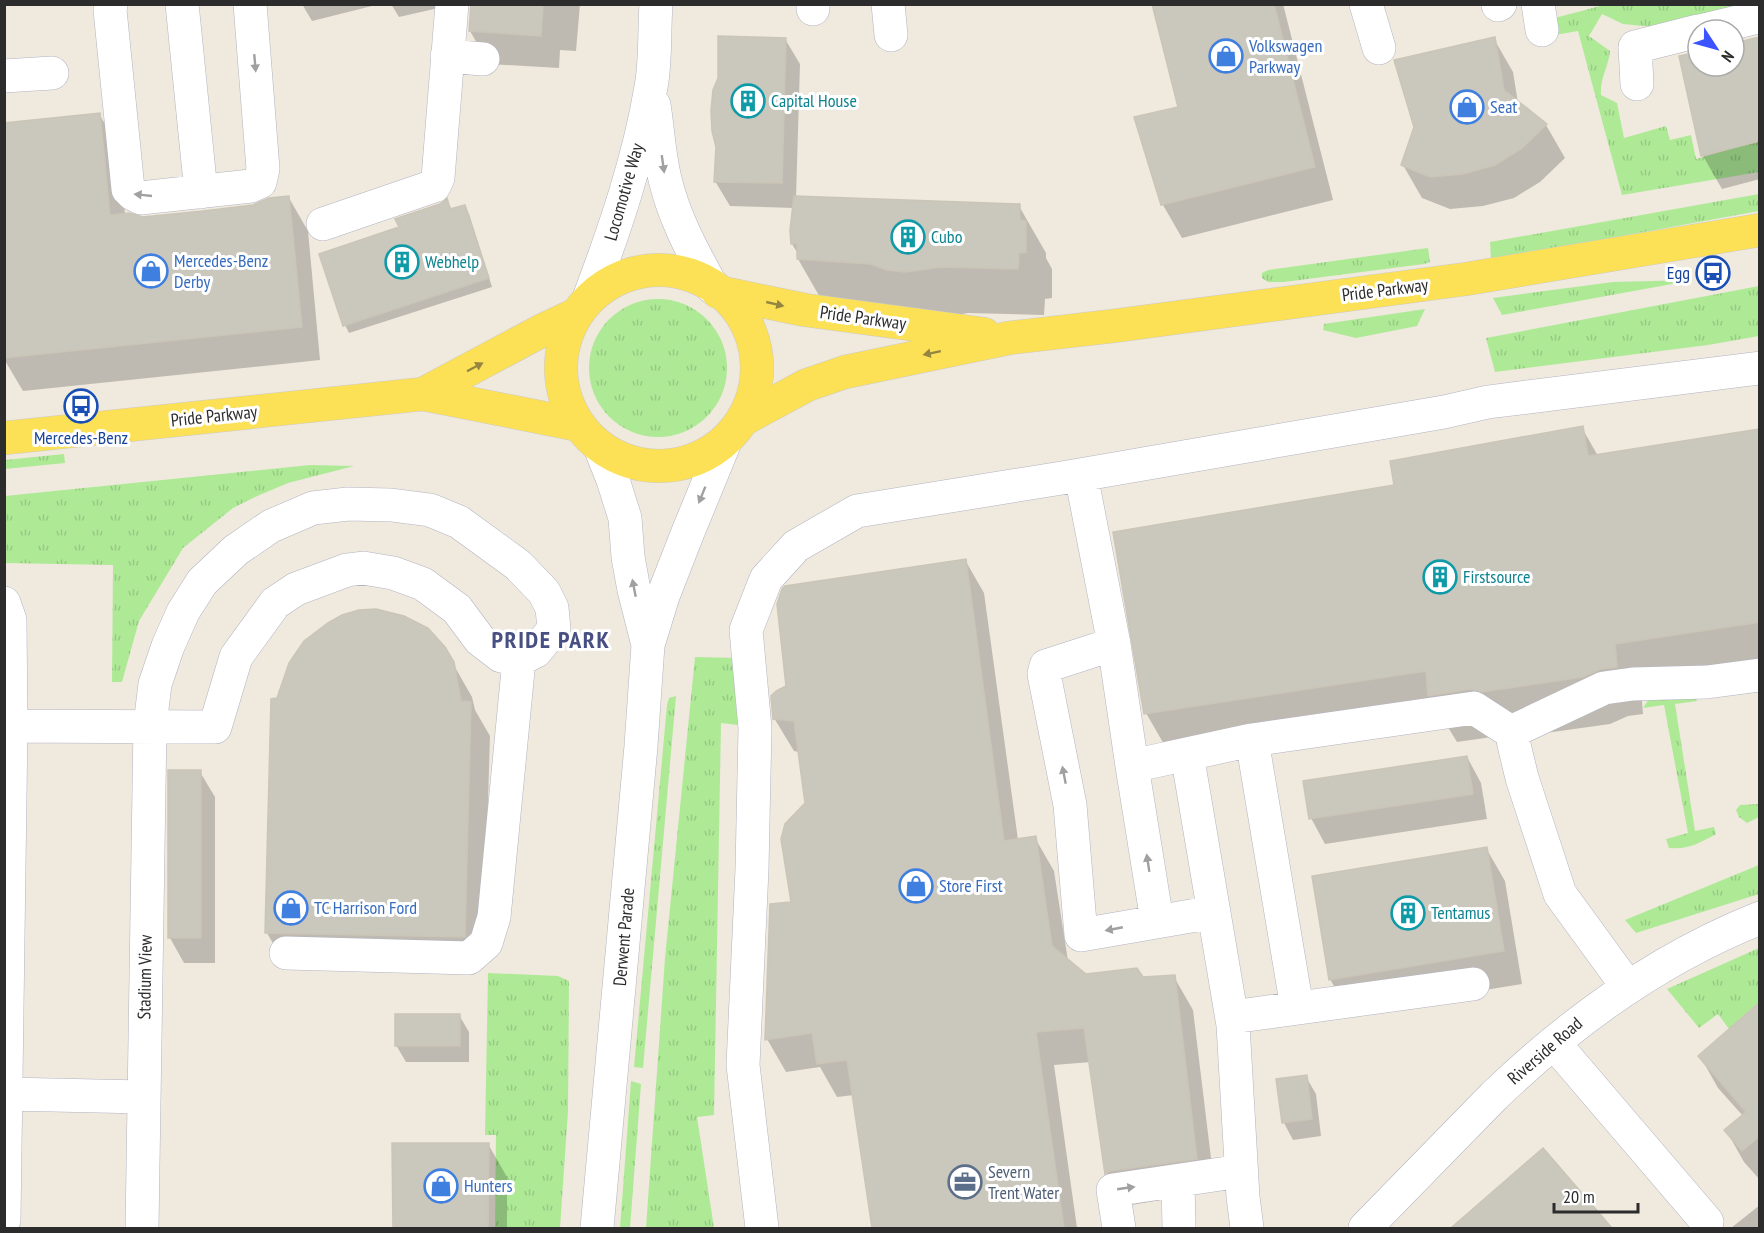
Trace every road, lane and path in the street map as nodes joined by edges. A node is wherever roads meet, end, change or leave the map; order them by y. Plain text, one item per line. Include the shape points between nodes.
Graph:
1 (111, 4) edge
2 (182, 4) edge
3 (250, 4) edge
4 (452, 4) edge
5 (656, 4) edge
6 (1366, 4) edge
7 (1760, 13) edge
8 (1746, 20) edge
9 (1686, 34) edge
10 (1379, 48) dead end
11 (447, 56) junction
12 (483, 59) dead end
13 (52, 73) dead end
14 (4, 76) edge
15 (1637, 84) dead end
16 (652, 85) junction
17 (201, 192) junction
18 (323, 224) dead end
19 (1760, 230) edge
20 (715, 290) junction
21 (582, 306) junction
22 (1010, 338) junction
23 (1760, 368) edge
24 (423, 394) junction
25 (735, 430) junction
26 (590, 436) junction
27 (4, 438) edge
28 (1081, 475) junction
29 (4, 603) edge
30 (1114, 644) junction
31 (648, 645) junction
32 (519, 660) junction
33 (1760, 675) edge
34 (8, 726) edge
35 (150, 726) junction
36 (1511, 732) junction
37 (1252, 740) junction
38 (1187, 754) junction
39 (1132, 766) junction
40 (1214, 912) junction
41 (1760, 918) edge
42 (1157, 921) junction
43 (286, 953) dead end
44 (1473, 984) dead end
45 (1627, 986) junction
46 (1297, 1008) junction
47 (1232, 1017) junction
48 (1554, 1042) junction
49 (7, 1094) junction
50 (143, 1097) junction
51 (1241, 1171) junction
52 (1178, 1181) junction
53 (4, 1220) edge
54 (1707, 1222) dead end
55 (141, 1228) edge
56 (597, 1228) edge
57 (762, 1228) edge
58 (1119, 1228) edge
59 (1179, 1228) edge
60 (1247, 1228) edge
61 (1365, 1228) edge

17 -> 1 street via 141,198 128,189
2 - 17 street
3 -> 17 street via 263,169 260,182
4 - 11 street
5 - 16 street, Locomotive Way
6 - 10 street
7 - 8 street
9 - 15 street via 1635,47
11 - 12 street
11 - 18 street via 438,178 434,186
13 - 14 street
16 -> 20 street, Locomotive Way via 670,196 684,234
16 - 21 street, Locomotive Way via 612,237
19 - 22 main road, Pride Parkway via 1466,279
20 - 21 main road via 667,269 652,269 618,278
20 -> 22 main road, Pride Parkway via 805,310
20 - 25 main road via 747,325 757,358 756,382
24 -> 21 main road, Pride Parkway
21 - 26 main road via 563,349 562,373 566,397
22 -> 25 main road, Pride Parkway via 845,372 807,385
23 - 28 street via 1488,402
24 - 26 main road, Pride Parkway
24 - 27 main road, Pride Parkway
25 - 26 main road via 713,450 688,461 664,465 632,462 607,452
25 -> 31 street, Derwent Parade via 688,532
31 -> 26 street, Derwent Parade via 634,591 625,518 613,480
28 - 30 street
28 - 57 street via 857,511 796,546 766,579 746,630 755,728 743,1065
29 - 34 street via 10,620
30 - 39 street
42 -> 30 street via 1081,935 1070,805 1044,674 1046,666
31 - 56 street, Derwent Parade
32 - 35 street via 501,656 480,640 458,609 423,584 393,573 363,568 347,570 296,588 275,603 236,657 215,727
32 - 35 street, Stadium View via 537,651 554,629 552,608 544,591 492,545 459,522 430,510 348,504 313,508 271,526 236,550 202,582 168,646 155,684
32 - 43 street via 494,917 486,943 469,958
33 - 36 street via 1604,688
34 - 35 street
34 - 49 street
35 - 50 street, Stadium View
36 - 37 street via 1474,708
36 - 45 street via 1560,894
37 - 38 street
37 - 46 street
38 - 39 street
38 - 40 street
42 -> 39 street
40 - 42 street
40 - 47 street
41 - 45 street, Riverside Road via 1708,941
44 - 46 street
45 - 48 street, Riverside Road
46 - 47 street
47 - 51 street
48 - 54 street
48 - 61 street, Riverside Road via 1494,1096
49 - 50 street
49 - 53 street
50 - 55 street, Stadium View
51 - 52 street
51 - 60 street
58 -> 52 street via 1113,1190
52 - 59 street

